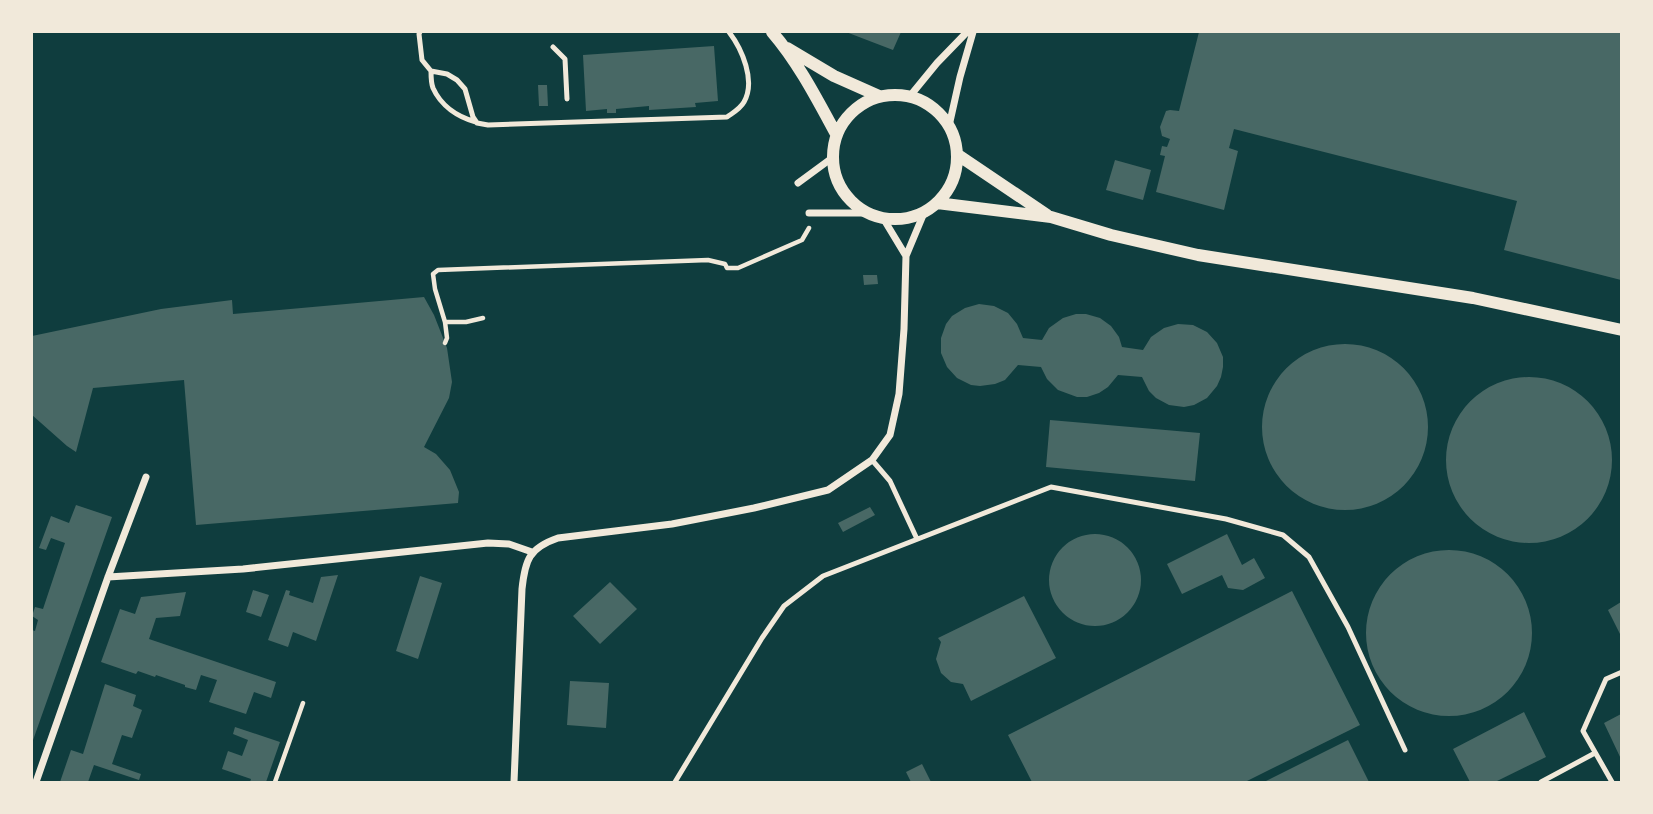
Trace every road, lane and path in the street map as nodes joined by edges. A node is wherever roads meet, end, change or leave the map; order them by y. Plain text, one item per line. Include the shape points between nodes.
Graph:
1 (421, 32) edge
2 (729, 32) edge
3 (772, 32) edge
4 (967, 32) edge
5 (973, 32) edge
6 (784, 46) junction
7 (553, 47) dead end
8 (431, 71) junction
9 (879, 96) junction
10 (910, 96) junction
11 (567, 99) dead end
12 (477, 122) junction
13 (949, 125) junction
14 (836, 134) junction
15 (958, 155) junction
16 (832, 158) junction
17 (798, 183) dead end
18 (937, 203) junction
19 (924, 212) junction
20 (809, 213) dead end
21 (819, 213) junction
22 (868, 213) junction
23 (1051, 217) junction
24 (883, 218) junction
25 (906, 256) junction
26 (484, 318) dead end
27 (444, 321) junction
28 (1622, 330) edge
29 (445, 343) dead end
30 (872, 460) junction
31 (146, 477) dead end
32 (918, 539) junction
33 (532, 552) junction
34 (108, 577) junction
35 (1622, 672) edge
36 (303, 703) dead end
37 (1405, 750) dead end
38 (1595, 753) junction
39 (36, 782) edge
40 (275, 782) edge
41 (514, 782) edge
42 (675, 782) edge
43 (1541, 782) edge
44 (1612, 782) edge

1 - 8 lane via 422,60
2 - 12 lane via 744,59 749,85 746,99 727,117
3 - 6 street
4 - 10 street
5 - 13 street
6 - 9 street
6 - 14 street
7 - 11 lane via 565,59
8 - 12 lane via 432,86 447,107
8 - 12 lane via 457,80
9 - 10 street
9 - 14 street via 846,117
10 - 13 street via 926,102
13 - 15 street
14 - 16 street
15 - 18 street via 953,181
15 - 23 street
16 - 17 street
16 - 22 street via 842,191
18 - 19 street
18 - 23 street
19 - 24 street via 897,220
19 - 25 street
20 - 21 street
21 - 22 street
21 - 27 path via 802,240 738,268 708,260 438,270 433,274
22 - 24 street
23 - 28 street via 1198,255 1473,298
24 - 25 street
25 - 30 street via 899,394 890,435
26 - 27 path
27 - 29 path
30 - 32 lane via 890,481
30 - 33 street via 828,490 672,524 558,538
31 - 34 street
32 - 37 lane via 1051,487 1283,534 1309,557 1348,627
32 - 42 lane via 823,576 784,606
33 - 34 street via 488,543 243,569
33 - 41 street via 525,564 522,589
34 - 39 street
35 - 38 lane via 1606,679 1583,731
36 - 40 path
38 - 43 lane
38 - 44 lane

